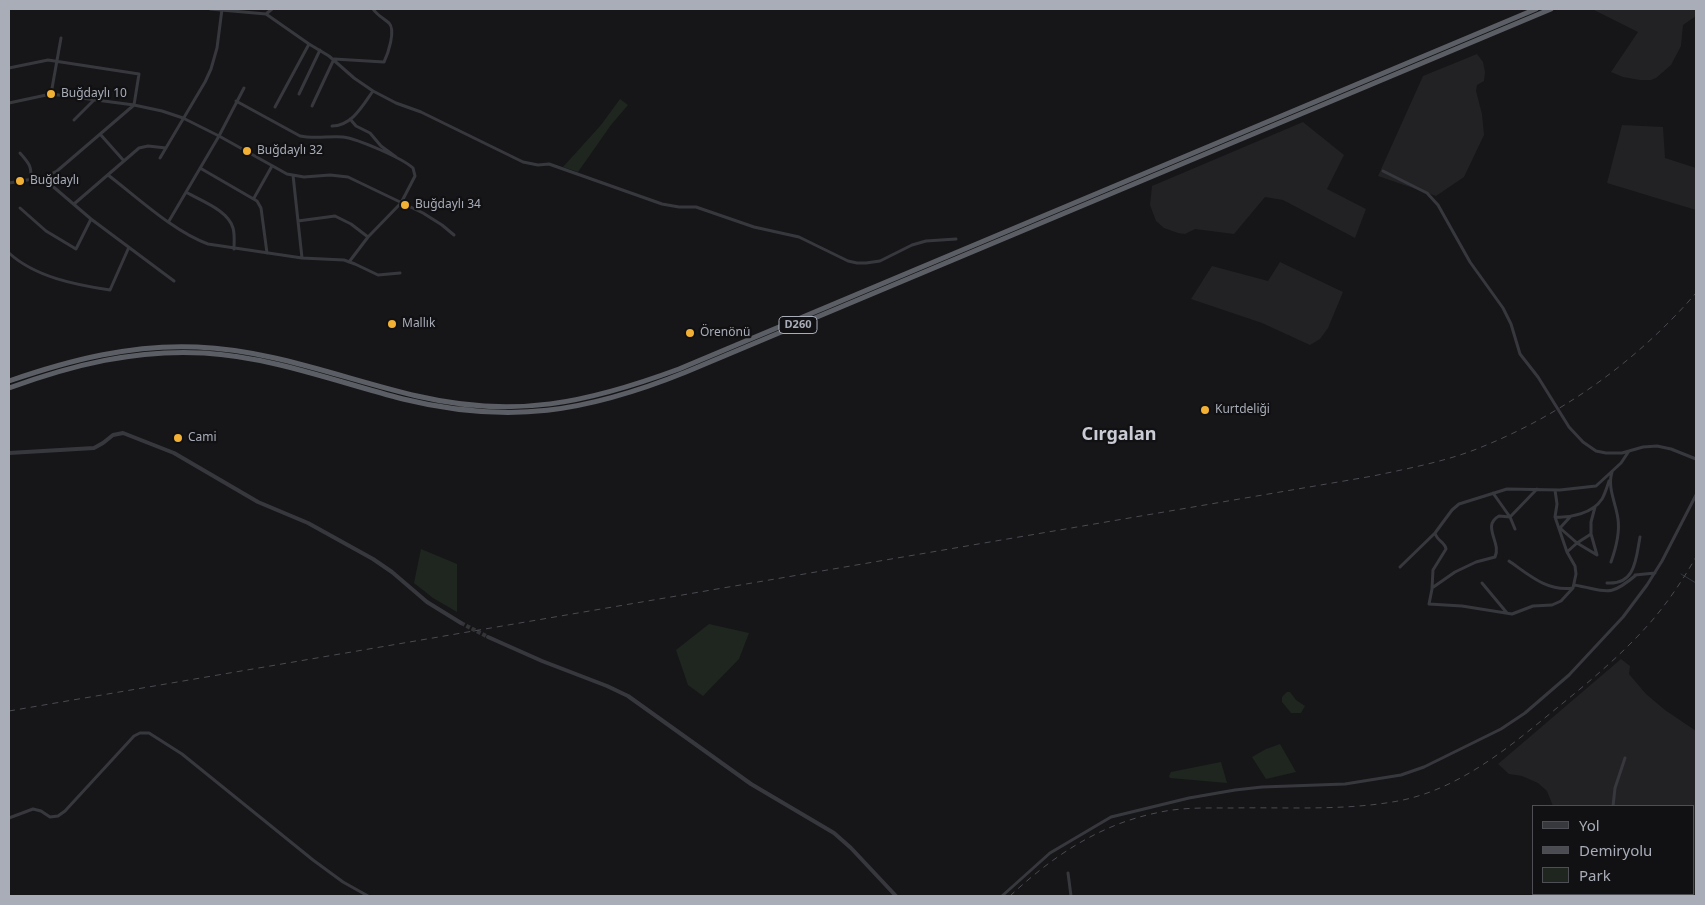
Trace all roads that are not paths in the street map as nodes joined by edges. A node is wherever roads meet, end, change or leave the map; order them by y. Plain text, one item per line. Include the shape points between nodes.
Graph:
1 (210, 9) edge
2 (222, 9) edge
3 (272, 9) edge
4 (373, 9) edge
5 (1536, 9) edge
6 (1551, 9) edge
7 (266, 14) junction
8 (61, 38) dead end
9 (309, 44) junction
10 (320, 50) junction
11 (333, 60) junction
12 (56, 62) junction
13 (9, 68) edge
14 (244, 88) dead end
15 (373, 91) junction
16 (51, 94) junction
17 (299, 94) dead end
18 (94, 100) junction
19 (236, 101) junction
20 (9, 103) edge
21 (134, 105) junction
22 (312, 106) dead end
23 (275, 107) dead end
24 (183, 118) junction
25 (350, 119) junction
26 (74, 120) dead end
27 (332, 126) dead end
28 (100, 134) junction
29 (219, 136) junction
30 (166, 148) junction
31 (20, 153) dead end
32 (160, 158) dead end
33 (396, 158) junction
34 (124, 161) junction
35 (272, 166) junction
36 (200, 168) junction
37 (1383, 171) dead end
38 (108, 175) junction
39 (293, 175) junction
40 (43, 178) junction
41 (30, 180) junction
42 (9, 183) edge
43 (186, 192) junction
44 (254, 198) junction
45 (402, 203) junction
46 (74, 204) junction
47 (20, 208) dead end
48 (91, 218) junction
49 (298, 221) junction
50 (169, 222) junction
51 (454, 235) dead end
52 (368, 237) junction
53 (956, 239) dead end
54 (129, 248) junction
55 (234, 248) junction
56 (9, 253) edge
57 (266, 253) junction
58 (302, 258) junction
59 (349, 262) junction
60 (400, 273) dead end
61 (174, 281) dead end
62 (9, 381) edge
63 (9, 388) edge
64 (1630, 451) junction
65 (9, 453) edge
66 (1696, 459) edge
67 (1612, 470) junction
68 (1610, 480) junction
69 (1537, 489) junction
70 (1555, 490) junction
71 (1493, 493) junction
72 (1696, 495) edge
73 (1596, 506) junction
74 (1510, 517) junction
75 (1556, 517) junction
76 (1570, 517) junction
77 (1560, 528) junction
78 (1515, 529) dead end
79 (1436, 534) junction
80 (1591, 534) junction
81 (1640, 537) dead end
82 (1577, 542) junction
83 (1567, 552) junction
84 (1509, 561) dead end
85 (1611, 562) dead end
86 (1400, 567) dead end
87 (1655, 573) junction
88 (1636, 575) junction
89 (1630, 576) junction
90 (1482, 583) dead end
91 (1607, 583) dead end
92 (1573, 587) junction
93 (1432, 589) junction
94 (1508, 614) junction
95 (461, 623) tunnel mouth
96 (488, 637) tunnel mouth
97 (1625, 758) dead end
98 (1613, 805) edge
99 (9, 818) edge
100 (1068, 873) dead end
101 (368, 896) edge
102 (896, 896) edge
103 (1002, 896) edge
104 (1071, 896) edge

1 - 2 street
2 - 7 street
2 - 24 street via 214,62
3 - 7 street
4 - 11 street via 392,28 384,62
5 - 62 highway, D260 via 688,365 598,396 528,406 462,404 411,395 268,356 185,346 104,354
6 - 63 highway, D260 via 686,372 605,400 534,412 463,410 414,402 257,360 185,352 109,359
7 - 9 street
8 - 12 street
9 - 10 street
9 - 23 street
10 - 11 street
10 - 17 street
11 - 15 street
11 - 22 street
12 - 13 street via 48,60
12 - 16 street
12 - 21 street via 139,74
14 - 19 street
15 - 25 street
15 - 53 street via 518,160 549,164 662,204 696,206 764,230 799,237 848,261 876,262 912,244
16 - 18 street
16 - 20 street
18 - 21 street
18 - 26 street
19 - 29 street
19 - 33 street via 300,136 350,138
21 - 24 street
21 - 28 street
24 - 29 street
24 - 30 street
25 - 27 street
25 - 33 street
28 - 34 street
28 - 40 street via 57,171
29 - 35 street
29 - 36 street
30 - 32 street
30 - 34 street via 142,147
31 - 41 street via 30,165
33 - 45 street via 411,165 415,172
34 - 38 street
35 - 39 street
35 - 44 street
36 - 43 street
36 - 44 street
37 - 64 street via 1427,193 1438,205 1470,262 1504,308 1520,354 1576,436 1602,453
38 - 46 street
38 - 50 street
39 - 45 street via 348,178
39 - 49 street
40 - 41 street
40 - 46 street
41 - 42 street
43 - 50 street
43 - 55 street via 227,218 233,229
44 - 57 street via 261,208
45 - 51 street via 428,216
45 - 52 street
46 - 48 street
47 - 48 street via 46,231 76,249
48 - 54 street
49 - 52 street via 335,216
49 - 58 street
50 - 55 street via 203,243
52 - 59 street
54 - 56 street via 110,290 73,284 31,268
54 - 61 street
55 - 57 street
57 - 58 street
58 - 59 street
59 - 60 street via 375,274
64 - 66 street via 1662,446
64 - 67 street
65 - 95 street via 94,448 111,436 126,433 185,458 258,502 308,523 373,559 427,602
67 - 68 street
67 - 70 street via 1596,486
68 - 73 street
68 - 85 street via 1618,525
69 - 70 street
69 - 71 street via 1507,489
69 - 74 street
70 - 75 street
71 - 74 street
71 - 79 street via 1456,505
72 - 87 street
73 - 76 street
73 - 80 street
74 - 78 street
74 - 93 street via 1499,516 1492,521 1495,557 1455,572
75 - 76 street
75 - 77 street
76 - 77 street
77 - 82 street
77 - 83 street
79 - 86 street
79 - 93 street via 1446,549 1433,570
80 - 82 street
80 - 82 street via 1597,555
81 - 89 street
82 - 83 street
83 - 92 street via 1576,571
84 - 92 street via 1547,586
87 - 88 street
87 - 103 street via 1623,618 1569,675 1501,730 1424,767 1384,778 1345,784 1235,790 1111,817 1050,853
88 - 89 street
88 - 92 street via 1611,592
89 - 91 street via 1618,583
90 - 94 street
92 - 94 street via 1557,603
93 - 94 street via 1429,604
96 - 102 street via 628,696 751,784 834,833
97 - 98 street
99 - 101 street via 33,810 50,817 60,814 134,736 146,732 182,754 323,868
100 - 104 street

